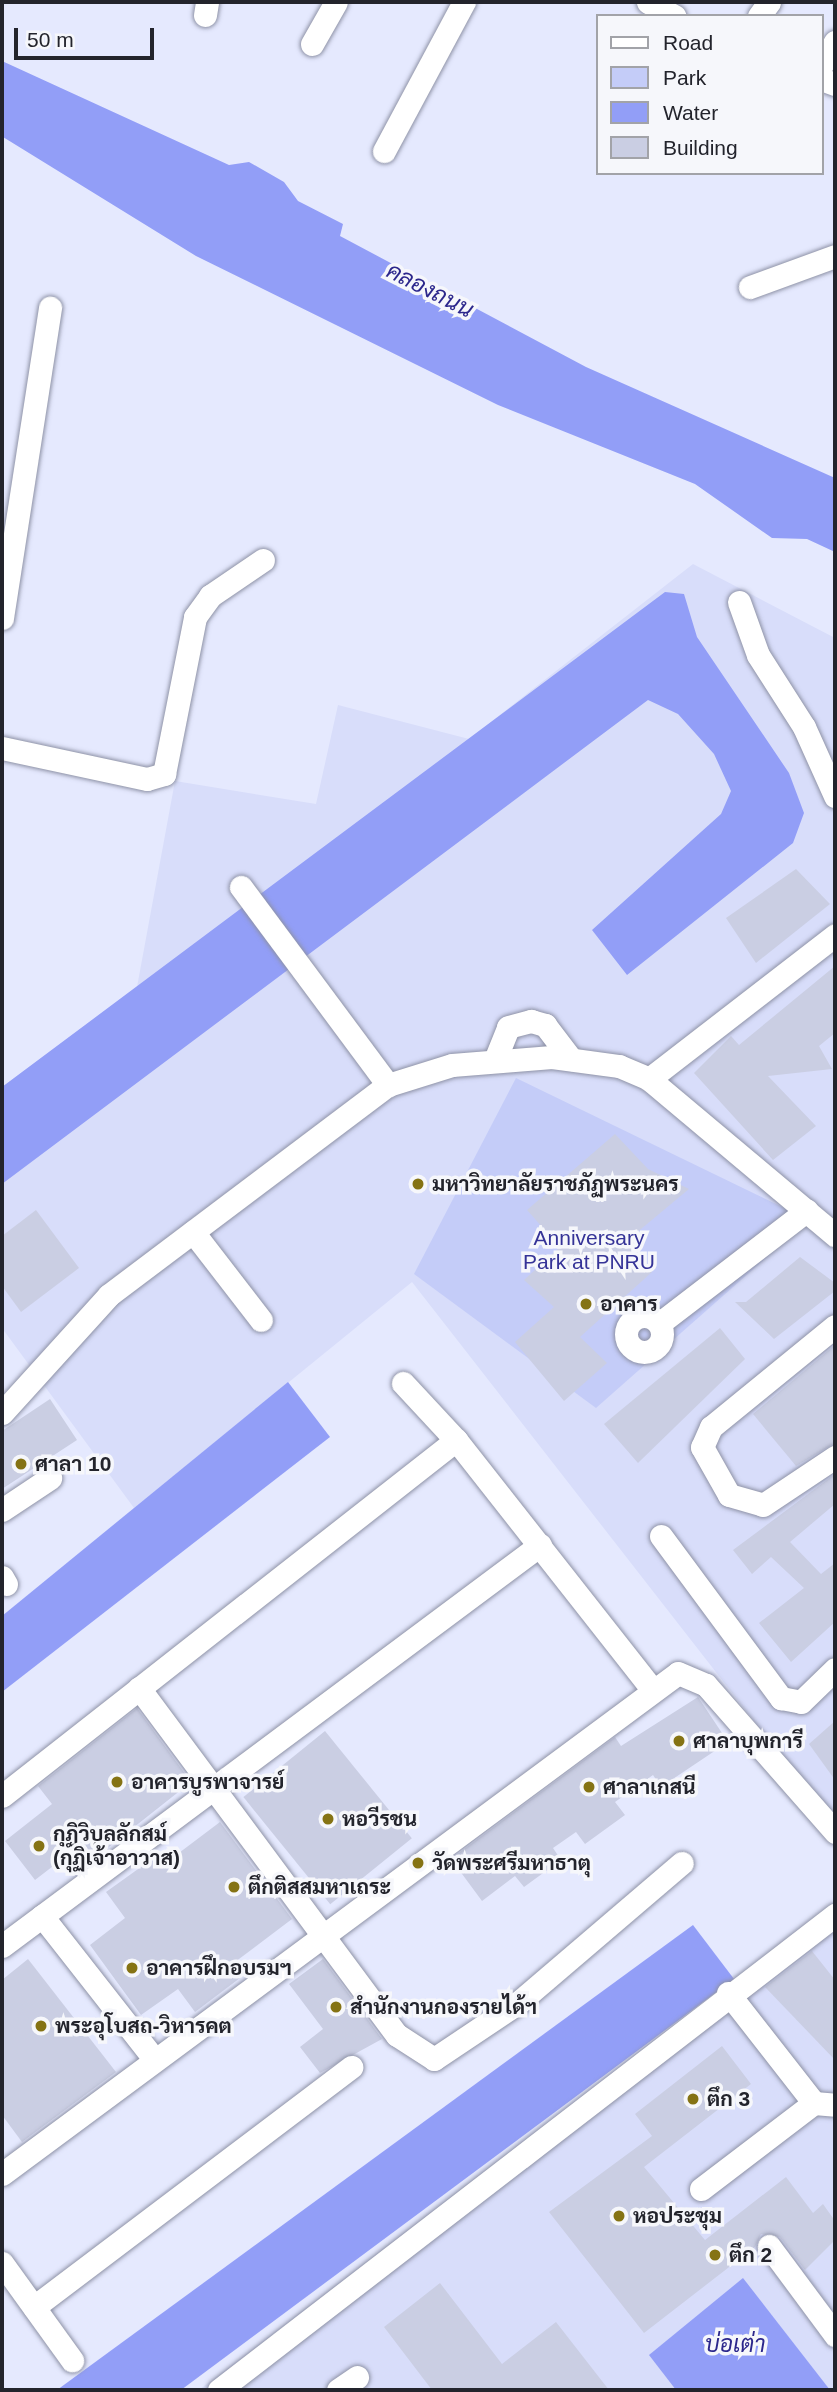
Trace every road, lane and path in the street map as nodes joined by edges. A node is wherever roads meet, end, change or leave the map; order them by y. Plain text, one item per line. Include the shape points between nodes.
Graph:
1 (336, 2) edge
2 (464, 2) edge
3 (648, 2) edge
4 (670, 14) edge
5 (835, 42) edge
6 (312, 44) dead end
7 (823, 63) edge
8 (384, 151) dead end
9 (835, 256) edge
10 (750, 287) dead end
11 (50, 308) dead end
12 (263, 560) dead end
13 (739, 602) dead end
14 (2, 618) edge
15 (2, 748) edge
16 (835, 796) edge
17 (245, 892) dead end
18 (835, 935) edge
19 (571, 1059) junction
20 (495, 1060) junction
21 (649, 1079) junction
22 (388, 1085) junction
23 (807, 1210) junction
24 (193, 1231) junction
25 (835, 1236) edge
26 (261, 1320) dead end
27 (660, 1323) dead end
28 (835, 1326) edge
29 (403, 1383) dead end
30 (2, 1413) edge
31 (456, 1440) junction
32 (835, 1457) edge
33 (50, 1478) dead end
34 (2, 1510) edge
35 (662, 1536) dead end
36 (540, 1545) junction
37 (835, 1669) edge
38 (139, 1688) junction
39 (651, 1688) junction
40 (217, 1786) junction
41 (2, 1796) edge
42 (835, 1832) edge
43 (681, 1863) dead end
44 (835, 1914) edge
45 (42, 1916) junction
46 (324, 1930) junction
47 (2, 1946) edge
48 (729, 1993) junction
49 (155, 2060) junction
50 (351, 2067) dead end
51 (830, 2104) edge
52 (2, 2174) edge
53 (701, 2189) dead end
54 (769, 2246) dead end
55 (2, 2263) edge
56 (34, 2307) junction
57 (835, 2334) edge
58 (72, 2360) dead end
59 (219, 2390) edge

1 - 6 street
2 - 8 street
3 - 4 street
5 - 7 street
9 - 10 street
11 - 14 street
12 - 15 street via 210,596 195,617 164,774 147,779
13 - 16 street via 758,655 804,727
17 - 22 street
18 - 21 street
19 - 20 street
19 - 20 street via 545,1025 531,1021 508,1027
19 - 21 street
20 - 22 street via 440,1068
21 - 23 street
22 - 24 street
23 - 25 street
23 - 27 street
24 - 26 street
24 - 30 street via 83,1319
28 - 32 street via 711,1427 702,1447 729,1495 763,1505
29 - 31 street
31 - 36 street
31 - 38 street
33 - 34 street
35 - 37 street via 781,1698 801,1702
36 - 39 street
36 - 40 street
38 - 40 street
38 - 41 street
39 - 42 street via 678,1674 706,1685
39 - 46 street
40 - 45 street
40 - 46 street
43 - 46 street via 529,1994 441,2058 418,2052 397,2035
44 - 48 street
45 - 47 street
45 - 49 street
46 - 49 street
48 - 51 street
48 - 59 street
49 - 52 street
50 - 56 street
51 - 53 street
54 - 57 street
55 - 56 street
56 - 58 street

